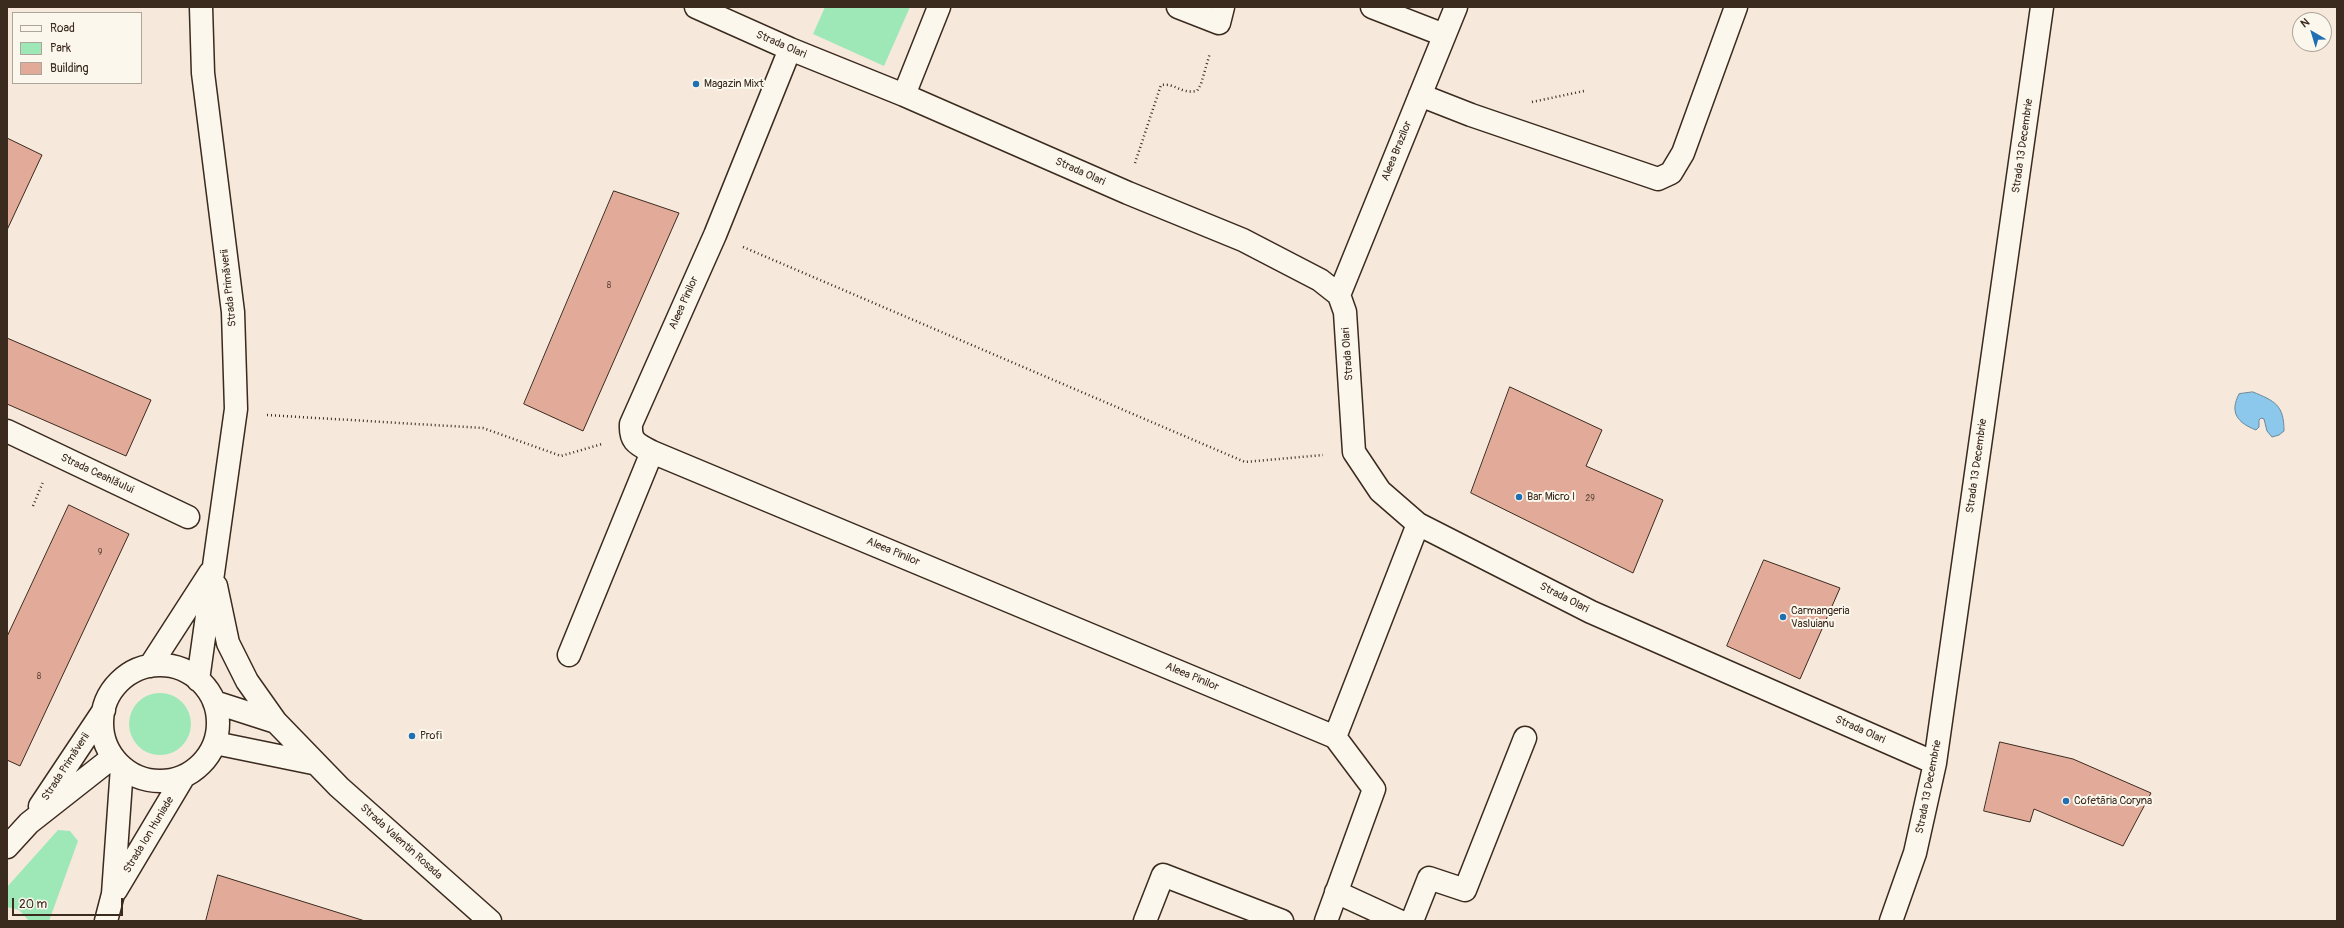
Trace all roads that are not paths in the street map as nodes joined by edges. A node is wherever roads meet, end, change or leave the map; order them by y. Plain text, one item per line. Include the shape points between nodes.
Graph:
1 (201, 7) edge
2 (696, 7) edge
3 (939, 7) edge
4 (1178, 7) edge
5 (1372, 7) edge
6 (1456, 7) edge
7 (1736, 7) edge
8 (2042, 7) edge
9 (1221, 15) edge
10 (1444, 35) junction
11 (790, 49) junction
12 (904, 95) junction
13 (1420, 95) junction
14 (1339, 295) junction
15 (7, 431) edge
16 (652, 452) junction
17 (188, 516) dead end
18 (1418, 524) junction
19 (212, 569) junction
20 (569, 655) dead end
21 (150, 666) junction
22 (198, 680) junction
23 (214, 702) junction
24 (104, 710) junction
25 (276, 722) junction
26 (1335, 737) junction
27 (1525, 738) dead end
28 (215, 743) junction
29 (118, 762) junction
30 (314, 763) junction
31 (1935, 763) junction
32 (184, 776) junction
33 (29, 824) junction
34 (7, 848) edge
35 (1336, 892) junction
36 (114, 894) junction
37 (106, 921) edge
38 (490, 921) edge
39 (1145, 921) edge
40 (1282, 921) edge
41 (1326, 921) edge
42 (1399, 921) edge
43 (1412, 921) edge
44 (1891, 921) edge

1 - 19 street, Strada Primăverii via 203,73 233,312 235,355 236,409 233,438
2 - 11 street, Strada Olari
3 - 12 street
4 - 9 street
5 - 10 street
6 - 10 street, Aleea Brazilor
7 - 13 street via 1683,153 1671,173 1658,179
8 - 31 street, Strada 13 Decembrie
10 - 13 street, Aleea Brazilor
11 - 12 street, Strada Olari
11 - 16 street, Aleea Pinilor via 715,235 631,424 630,435 637,443
12 - 14 street, Strada Olari via 1128,193 1243,240 1295,265
13 - 14 street, Aleea Brazilor
14 - 18 street, Strada Olari via 1345,312 1354,452 1380,491
15 - 17 street, Strada Ceahlăului
16 - 20 street
16 - 26 street, Aleea Pinilor
18 - 26 street
18 - 31 street, Strada Olari via 1591,612
19 - 21 street, Strada Primăverii
19 - 22 street, Strada Primăverii
19 - 25 street, Strada Valentin Rosada via 228,644 247,682
21 - 22 street via 184,670
21 - 24 street via 134,672 120,682 110,694
22 - 23 street via 208,690
23 - 25 street, Strada Valentin Rosada
23 - 28 street via 218,729
24 - 29 street via 102,726 106,743
24 - 33 street, Strada Primăverii
25 - 30 street, Strada Valentin Rosada
26 - 35 street via 1374,789
27 - 43 street via 1466,890 1429,878
28 - 30 street
28 - 32 street via 202,762
29 - 32 street via 136,776 152,780 168,781
29 - 33 street, Strada Primăverii
29 - 36 street, Strada Ion Huniade
30 - 38 street, Strada Valentin Rosada
31 - 44 street, Strada 13 Decembrie via 1915,853
32 - 36 street, Strada Ion Huniade
33 - 34 street, Strada Primăverii
35 - 41 street
35 - 42 street
36 - 37 street, Strada Ion Huniade
39 - 40 street via 1163,875

